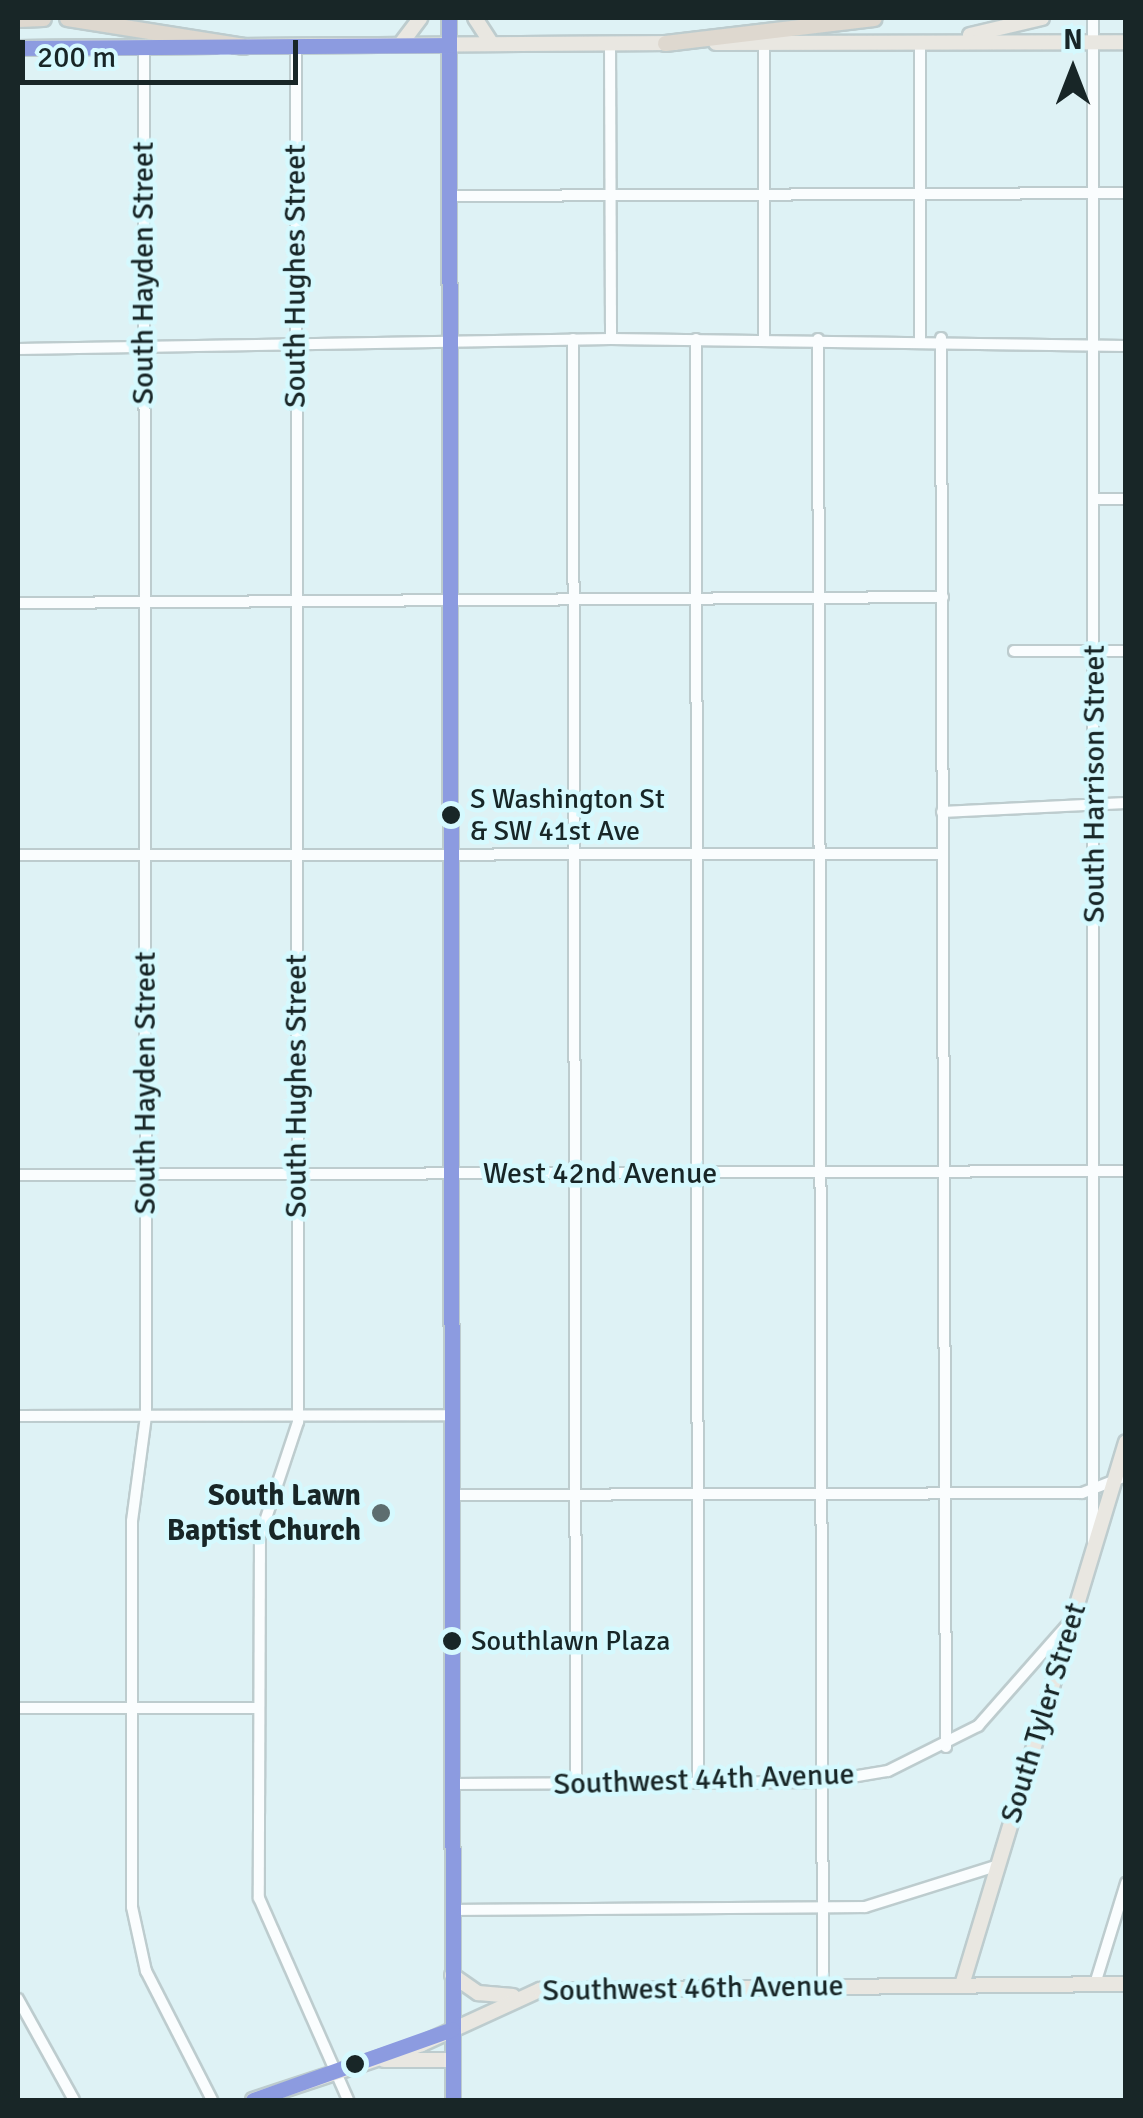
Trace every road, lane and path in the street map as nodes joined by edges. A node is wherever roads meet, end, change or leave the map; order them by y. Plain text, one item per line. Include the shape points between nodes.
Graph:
1 (43, 18) edge
2 (67, 18) edge
3 (420, 18) edge
4 (449, 18) edge
5 (475, 18) edge
6 (874, 18) edge
7 (1042, 18) edge
8 (1093, 18) edge
9 (18, 20) edge
10 (1011, 34) junction
11 (764, 42) junction
12 (920, 42) junction
13 (1093, 42) junction
14 (1126, 42) edge
15 (610, 43) junction
16 (665, 43) junction
17 (449, 44) junction
18 (496, 44) junction
19 (400, 45) junction
20 (144, 46) junction
21 (244, 46) junction
22 (296, 46) junction
23 (18, 48) edge
24 (1094, 193) junction
25 (1126, 193) edge
26 (919, 194) junction
27 (610, 195) junction
28 (764, 195) junction
29 (449, 196) junction
30 (611, 338) junction
31 (818, 338) junction
32 (920, 338) junction
33 (941, 338) junction
34 (573, 339) junction
35 (696, 339) junction
36 (764, 339) junction
37 (450, 344) junction
38 (1094, 346) junction
39 (1126, 346) edge
40 (296, 348) junction
41 (18, 349) edge
42 (144, 349) junction
43 (1095, 499) junction
44 (1126, 499) edge
45 (573, 597) junction
46 (696, 597) junction
47 (819, 597) junction
48 (943, 597) junction
49 (450, 600) junction
50 (296, 602) junction
51 (18, 603) edge
52 (144, 603) junction
53 (1014, 651) dead end
54 (1096, 651) junction
55 (1126, 651) edge
56 (1096, 803) junction
57 (1126, 803) edge
58 (942, 812) junction
59 (18, 854) edge
60 (144, 854) junction
61 (298, 854) junction
62 (450, 854) junction
63 (574, 854) junction
64 (696, 854) junction
65 (819, 854) junction
66 (942, 854) junction
67 (1126, 1171) edge
68 (943, 1172) junction
69 (1091, 1172) junction
70 (698, 1173) junction
71 (820, 1173) junction
72 (18, 1174) edge
73 (147, 1174) junction
74 (297, 1174) junction
75 (574, 1174) junction
76 (451, 1175) junction
77 (452, 1415) junction
78 (18, 1416) edge
79 (146, 1416) junction
80 (298, 1416) junction
81 (1126, 1442) edge
82 (1119, 1480) edge
83 (1092, 1490) junction
84 (698, 1494) junction
85 (820, 1494) junction
86 (945, 1494) junction
87 (452, 1495) junction
88 (574, 1495) junction
89 (1093, 1550) junction
90 (1074, 1616) junction
91 (18, 1708) edge
92 (132, 1708) junction
93 (259, 1708) junction
94 (946, 1747) junction
95 (822, 1782) junction
96 (453, 1784) junction
97 (576, 1784) junction
98 (698, 1784) junction
99 (999, 1866) junction
100 (1126, 1883) edge
101 (452, 1910) junction
102 (822, 1910) junction
103 (452, 1975) junction
104 (1095, 1984) junction
105 (1126, 1984) edge
106 (962, 1985) junction
107 (822, 1986) junction
108 (514, 1996) junction
109 (18, 1999) edge
110 (452, 2030) junction
111 (452, 2060) junction
112 (342, 2067) junction
113 (74, 2100) edge
114 (212, 2100) edge
115 (253, 2100) edge
116 (348, 2100) edge
117 (453, 2100) edge

1 - 9 highway
2 - 21 highway
3 - 19 main road via 416,35
4 - 17 main road
5 - 18 main road via 478,34
6 - 16 highway
7 - 10 main road
8 - 13 street, South Harrison Street
10 - 12 main road
10 - 13 main road
11 - 12 main road
11 - 16 main road
11 - 28 street
12 - 26 street
13 - 14 main road
13 - 24 street, South Harrison Street
15 - 16 main road
15 - 18 main road
15 - 27 street
17 - 18 main road
17 - 19 main road
17 - 29 main road
19 - 22 main road
20 - 21 main road
20 - 23 main road
20 - 42 street, South Hayden Street
21 - 22 main road
22 - 40 street, South Hughes Street
24 - 25 street
24 - 26 street
24 - 38 street, South Harrison Street
26 - 28 street
26 - 32 street
27 - 28 street
27 - 29 street
27 - 30 street
28 - 36 street
29 - 37 main road
30 - 34 street
30 - 35 street
31 - 32 street
31 - 36 street
31 - 47 street
32 - 33 street
33 - 38 street
33 - 48 street
34 - 37 street
34 - 45 street
35 - 36 street
35 - 46 street
37 - 40 street
37 - 49 main road
38 - 39 street
38 - 43 street, South Harrison Street
40 - 42 street
40 - 50 street, South Hughes Street
41 - 42 street
42 - 52 street, South Hayden Street
43 - 44 street
43 - 54 street, South Harrison Street
45 - 46 street
45 - 49 street
45 - 63 street
46 - 47 street
46 - 64 street
47 - 48 street
47 - 65 street
48 - 58 street
49 - 50 street
49 - 62 main road
50 - 52 street
50 - 61 street, South Hughes Street
51 - 52 street
52 - 60 street, South Hayden Street
53 - 54 street
54 - 55 street
54 - 56 street, South Harrison Street
56 - 57 street
56 - 58 street
56 - 69 street, South Harrison Street
58 - 66 street
59 - 60 street
60 - 61 street
60 - 73 street, South Hayden Street
61 - 62 street
61 - 74 street, South Hughes Street
62 - 63 street
62 - 76 main road
63 - 64 street
63 - 75 street
64 - 65 street
64 - 70 street
65 - 66 street
65 - 71 street
66 - 68 street
67 - 69 street, West 42nd Avenue
68 - 69 street, West 42nd Avenue
68 - 71 street, West 42nd Avenue
68 - 86 street
69 - 83 street, South Harrison Street
70 - 71 street, West 42nd Avenue
70 - 75 street, West 42nd Avenue
70 - 84 street
71 - 85 street
72 - 73 street, West 42nd Avenue
73 - 74 street, West 42nd Avenue
73 - 79 street, South Hayden Street
74 - 76 street, West 42nd Avenue
74 - 80 street, South Hughes Street
75 - 76 street, West 42nd Avenue
75 - 88 street
76 - 77 main road
77 - 80 street
77 - 87 main road
78 - 79 street
79 - 80 street
79 - 92 street, South Hayden Street via 132,1521
80 - 93 street, South Hughes Street via 260,1536
81 - 82 main road, South Tyler Street
82 - 83 street
82 - 89 main road, South Tyler Street
83 - 86 street
83 - 89 street, South Harrison Street
84 - 85 street
84 - 88 street
84 - 98 street
85 - 86 street
85 - 95 street
86 - 94 street
87 - 88 street
87 - 96 main road
88 - 97 street
89 - 90 main road, South Tyler Street
90 - 94 street, Southwest 44th Avenue via 1008,1699
90 - 99 main road, South Tyler Street
91 - 92 street
92 - 93 street
92 - 114 street, South Hayden Street via 136,1943
93 - 112 street, South Hughes Street via 261,1912
94 - 95 street, Southwest 44th Avenue via 888,1771
95 - 98 street, Southwest 44th Avenue
95 - 102 street
96 - 97 street, Southwest 44th Avenue
96 - 101 main road
97 - 98 street, Southwest 44th Avenue
99 - 102 street via 910,1898
99 - 106 main road, South Tyler Street
100 - 104 street
101 - 102 street
101 - 103 main road
102 - 107 street
103 - 108 main road via 478,1993
103 - 110 main road
104 - 105 main road, Southwest 46th Avenue
104 - 106 main road, Southwest 46th Avenue
106 - 107 main road, Southwest 46th Avenue
107 - 108 main road, Southwest 46th Avenue via 565,1987
108 - 110 main road, Southwest 46th Avenue
109 - 113 street
110 - 111 main road
110 - 112 main road, Southwest 46th Avenue
111 - 112 main road
111 - 117 main road
112 - 115 main road, Southwest 46th Avenue
112 - 116 street, South Hughes Street

